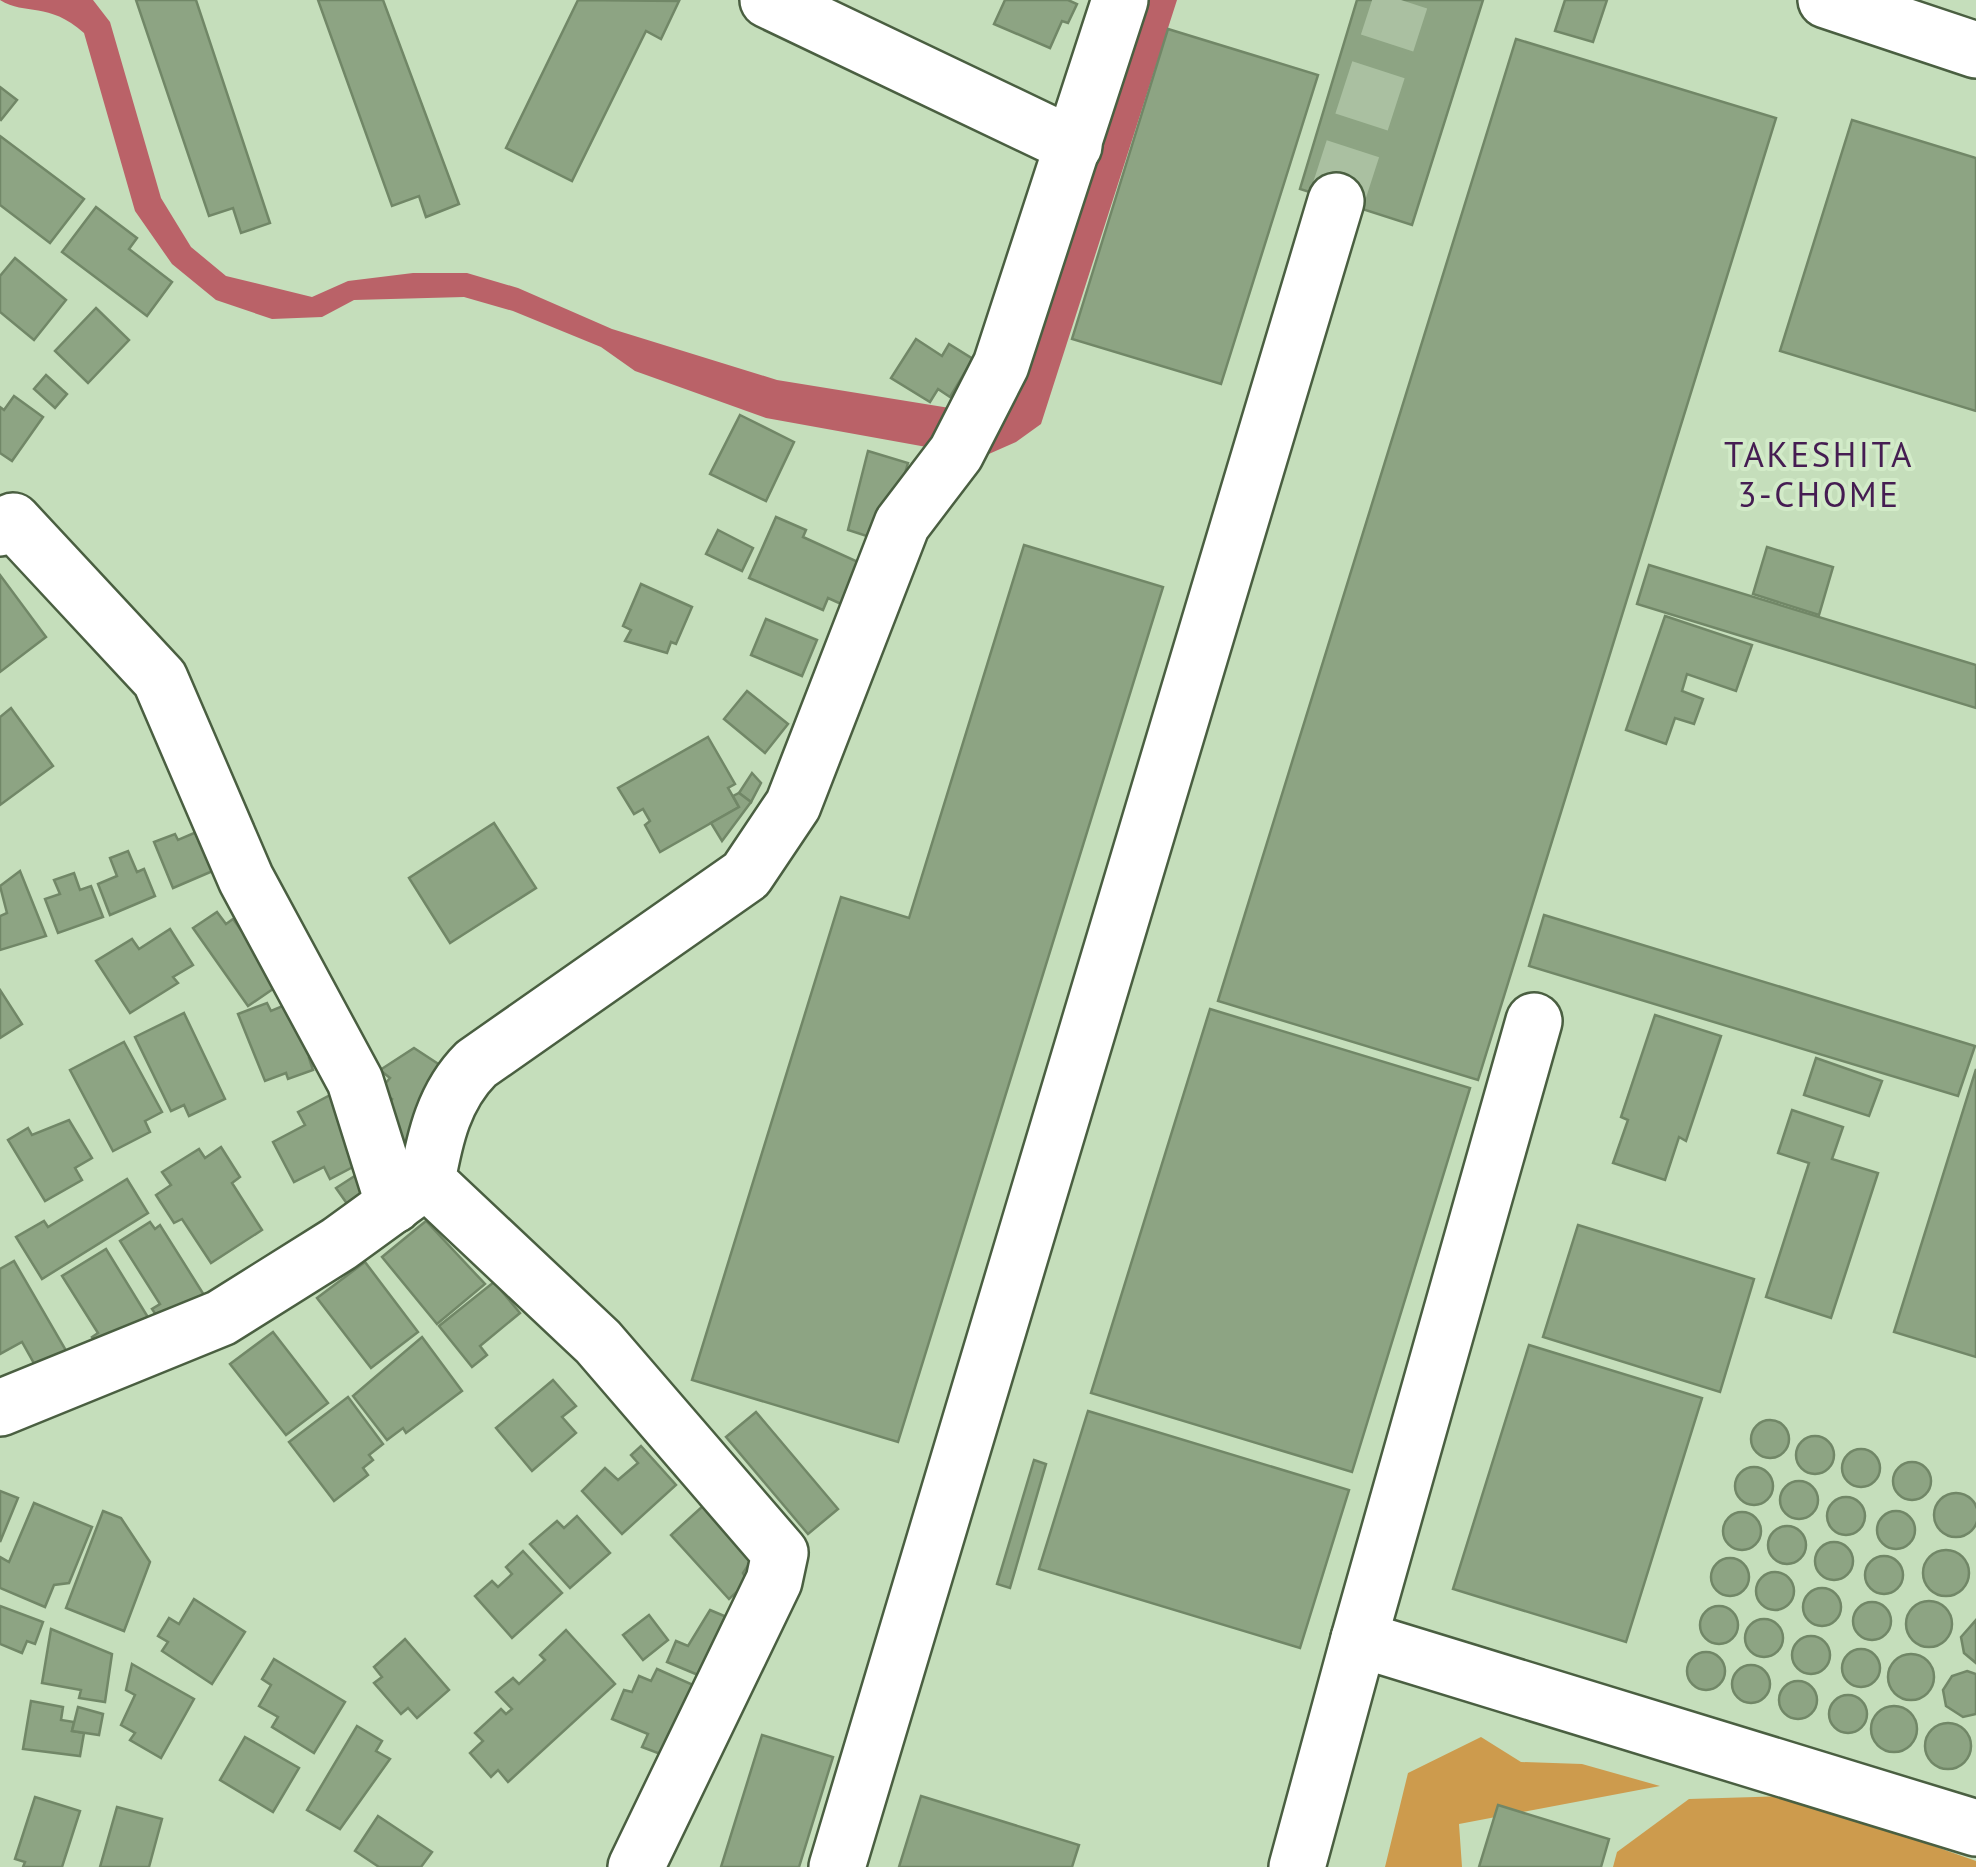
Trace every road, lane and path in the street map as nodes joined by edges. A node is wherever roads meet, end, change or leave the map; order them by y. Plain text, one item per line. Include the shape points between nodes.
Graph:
1 (768, 0) edge
2 (1120, 0) edge
3 (1826, 0) edge
4 (1976, 50) edge
5 (1074, 146) junction
6 (1336, 201) tunnel mouth
7 (0, 528) edge
8 (1534, 1021) dead end
9 (410, 1193) junction
10 (0, 1408) edge
11 (1358, 1639) junction
12 (1976, 1828) edge
13 (636, 1867) edge
14 (837, 1867) edge
15 (1297, 1867) edge

1 - 5 street
2 - 5 street
3 - 4 street
5 - 9 street via 1001,365 968,430 902,524 792,805 772,840 746,875 708,906 476,1064 449,1099
6 - 14 street
7 - 9 street via 13,521 160,679 246,879
8 - 11 street
9 - 10 street via 221,1318
9 - 13 street via 598,1342 780,1553 774,1581
11 - 12 street
11 - 15 street

